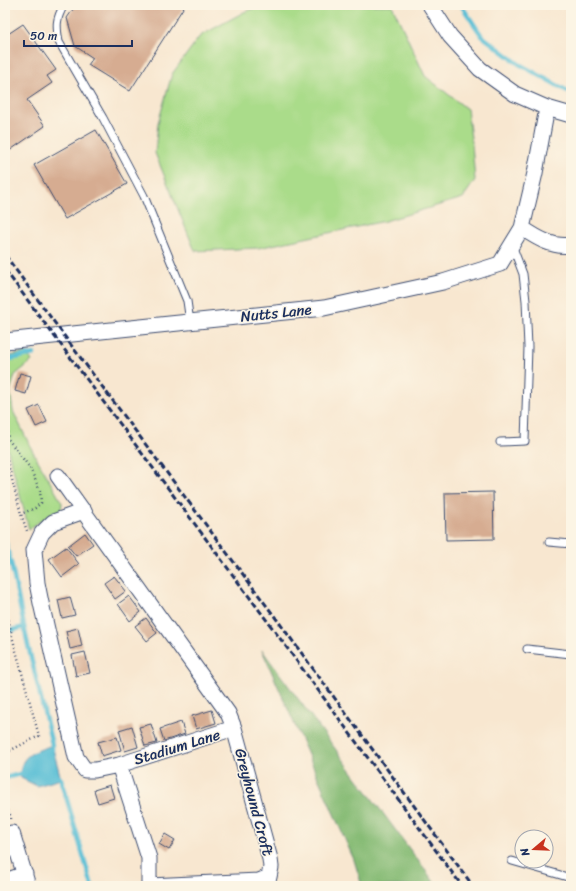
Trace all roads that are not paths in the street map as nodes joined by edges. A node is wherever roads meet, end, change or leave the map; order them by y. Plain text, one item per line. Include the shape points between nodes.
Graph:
1 (64, 5) edge
2 (430, 5) edge
3 (547, 108) junction
4 (571, 115) edge
5 (522, 228) junction
6 (512, 244) junction
7 (571, 245) edge
8 (190, 322) junction
9 (5, 341) edge
10 (500, 442) dead end
11 (58, 476) dead end
12 (84, 511) junction
13 (549, 542) dead end
14 (571, 544) edge
15 (528, 649) dead end
16 (571, 654) edge
17 (234, 728) junction
18 (119, 765) junction
19 (12, 833) dead end
20 (512, 861) dead end
21 (571, 878) edge
22 (26, 880) edge
23 (5, 881) edge
24 (252, 884) edge
25 (149, 886) edge

1 - 8 lane via 57,20 59,42 100,112 144,196 187,301
2 - 3 street via 450,36 480,69 515,94
3 - 4 street
3 - 5 street, Nutts Lane
5 - 6 street, Nutts Lane
5 - 7 street via 542,241
6 - 8 street, Nutts Lane via 500,264 443,282 324,308
6 - 10 lane via 523,274 526,301 528,347 525,441
8 - 9 street, Nutts Lane
11 - 12 street, Greyhound Croft
12 - 17 street, Greyhound Croft via 228,713
12 - 18 street via 53,522 42,533 34,550 37,584 76,757 85,770
13 - 14 lane
15 - 16 lane
17 - 18 street, Stadium Lane
17 - 24 street, Greyhound Croft via 271,867 269,877
18 - 25 street, Greyhound Croft via 149,858
19 - 22 street
20 - 21 lane
22 - 23 street
24 - 25 street, Greyhound Croft

